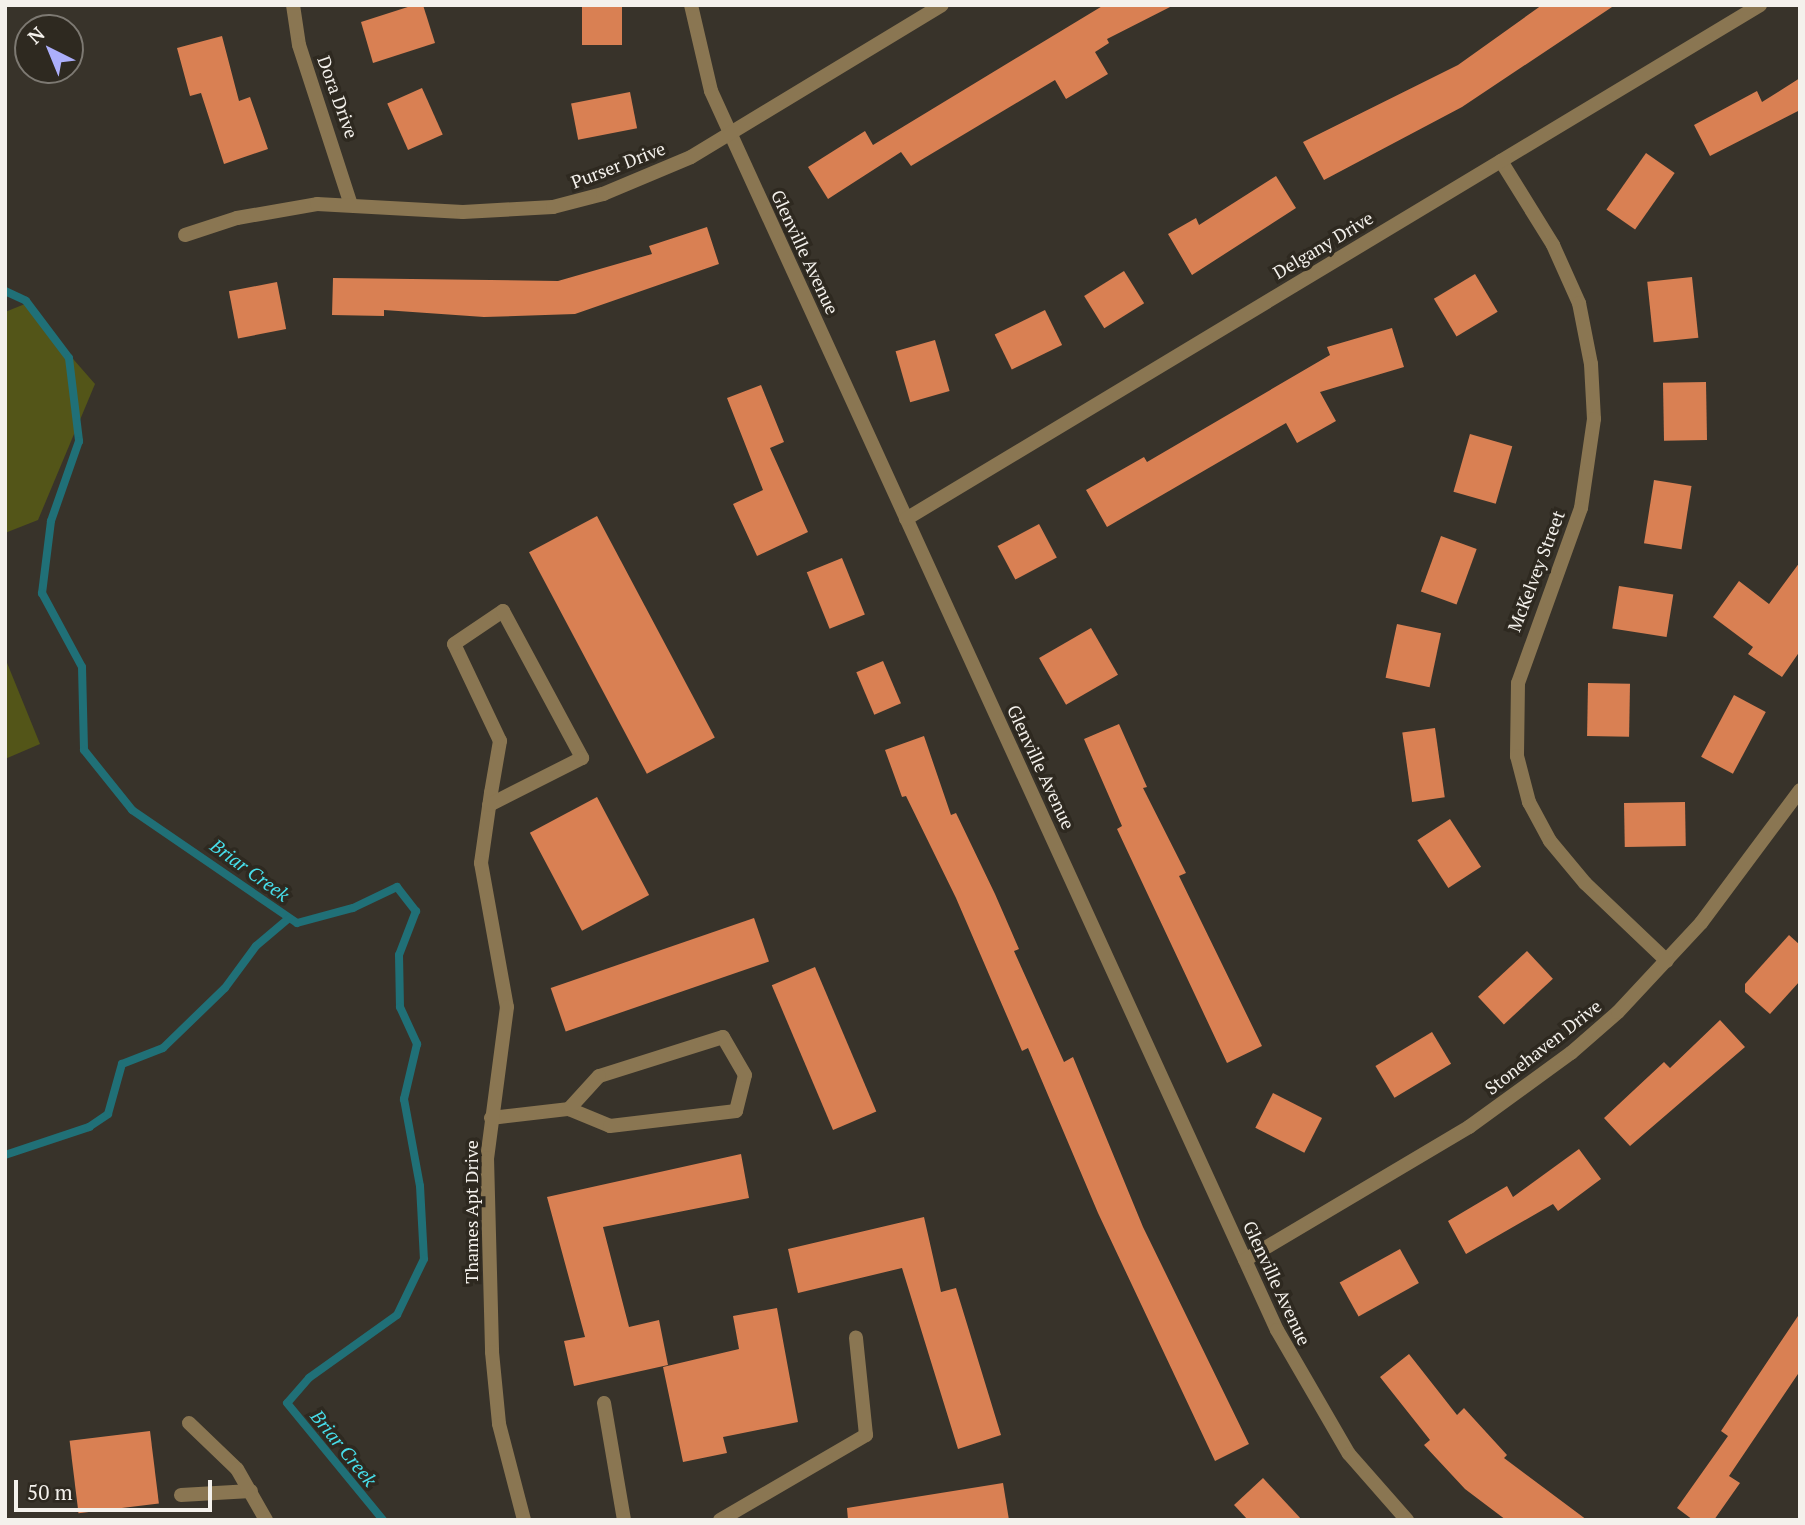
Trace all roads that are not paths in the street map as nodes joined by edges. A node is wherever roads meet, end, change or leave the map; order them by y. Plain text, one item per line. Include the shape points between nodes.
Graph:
1 (293, 5) edge
2 (691, 5) edge
3 (942, 5) edge
4 (1760, 5) edge
5 (730, 133) junction
6 (1501, 161) junction
7 (350, 202) junction
8 (185, 235) dead end
9 (906, 519) junction
10 (1800, 790) edge
11 (489, 805) junction
12 (1667, 961) junction
13 (569, 1108) junction
14 (491, 1118) junction
15 (1245, 1260) junction
16 (856, 1338) dead end
17 (604, 1403) dead end
18 (189, 1423) dead end
19 (251, 1491) junction
20 (181, 1495) dead end
21 (265, 1520) edge
22 (524, 1520) edge
23 (624, 1520) edge
24 (720, 1520) edge
25 (1407, 1520) edge

1 - 7 street, Dora Drive via 299,45
2 - 5 street, Glenville Avenue via 702,66
3 - 5 street, Purser Drive
4 - 6 street, Delgany Drive
5 - 7 street, Purser Drive via 648,178 564,205 463,212
5 - 9 street, Glenville Avenue
6 - 9 street, Delgany Drive
6 - 12 street, McKelvey Street via 1553,245 1578,303 1591,364 1594,419 1581,508 1520,671 1517,756 1529,802 1550,841 1585,883
7 - 8 street, Purser Drive via 237,218
9 - 15 street, Glenville Avenue
10 - 12 street, Stonehaven Drive via 1728,891
11 - 11 street, Thames Apt Drive via 500,741 453,644 503,611 582,758
11 - 14 street, Thames Apt Drive via 481,863 507,1007
12 - 15 street, Stonehaven Drive via 1618,1012 1536,1081
13 - 13 street via 610,1126 736,1111 745,1075 723,1037 599,1076
13 - 14 street
14 - 22 street, Thames Apt Drive via 487,1158 492,1352 499,1424
15 - 25 street, Glenville Avenue via 1323,1415
16 - 24 street via 866,1435
17 - 23 street
18 - 19 street via 217,1446
19 - 20 street
19 - 21 street

